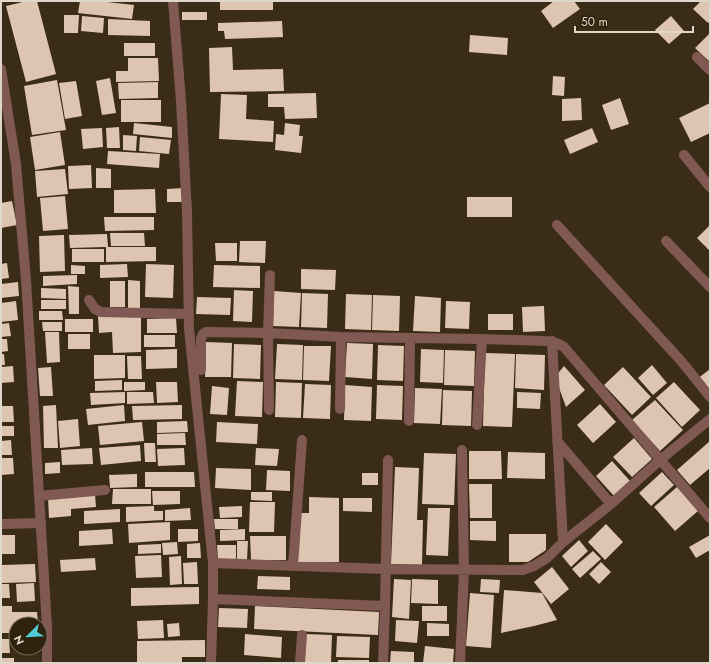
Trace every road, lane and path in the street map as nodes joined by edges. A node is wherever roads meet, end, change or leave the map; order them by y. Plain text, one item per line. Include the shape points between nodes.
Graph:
1 (173, 1) edge
2 (697, 57) dead end
3 (1, 69) edge
4 (710, 70) edge
5 (684, 155) dead end
6 (710, 187) edge
7 (557, 225) dead end
8 (666, 241) dead end
9 (270, 276) dead end
10 (710, 287) edge
11 (89, 300) dead end
12 (188, 314) junction
13 (189, 329) junction
14 (268, 333) junction
15 (341, 337) junction
16 (410, 339) junction
17 (482, 339) junction
18 (552, 342) junction
19 (202, 345) junction
20 (201, 370) dead end
21 (710, 397) edge
22 (340, 409) dead end
23 (269, 410) dead end
24 (710, 419) edge
25 (409, 421) dead end
26 (477, 424) dead end
27 (302, 440) dead end
28 (557, 441) junction
29 (462, 450) dead end
30 (388, 460) dead end
31 (660, 460) junction
32 (105, 490) dead end
33 (39, 496) junction
34 (611, 504) junction
35 (710, 518) edge
36 (40, 523) junction
37 (1, 524) edge
38 (563, 542) junction
39 (213, 563) junction
40 (293, 566) junction
41 (386, 569) junction
42 (464, 570) junction
43 (213, 599) junction
44 (385, 606) junction
45 (302, 635) dead end
46 (47, 663) edge
47 (211, 663) edge
48 (300, 663) edge
49 (383, 663) edge
50 (460, 663) edge

1 - 12 street via 187,212
2 - 4 street
3 - 33 street via 16,164
5 - 6 street
7 - 21 street via 682,362
8 - 10 street
9 - 14 street
11 - 12 street via 95,309 101,312
12 - 13 street
13 - 19 street
13 - 39 street
14 - 15 street
14 - 19 street via 206,332 201,339
14 - 23 street
15 - 16 street
15 - 22 street
16 - 17 street
16 - 25 street
17 - 18 street
17 - 26 street
18 - 28 street
18 - 31 street via 564,347
19 - 20 street
24 - 31 street
27 - 40 street
28 - 34 street
28 - 38 street
29 - 42 street
30 - 41 street
31 - 34 street
31 - 35 street
32 - 33 street
33 - 36 street
34 - 38 street
36 - 37 street
36 - 46 street
38 - 42 street via 547,558 523,570
39 - 40 street
39 - 43 street
40 - 41 street
41 - 42 street
41 - 44 street
42 - 50 street
43 - 44 street
43 - 47 street
44 - 49 street
45 - 48 street

